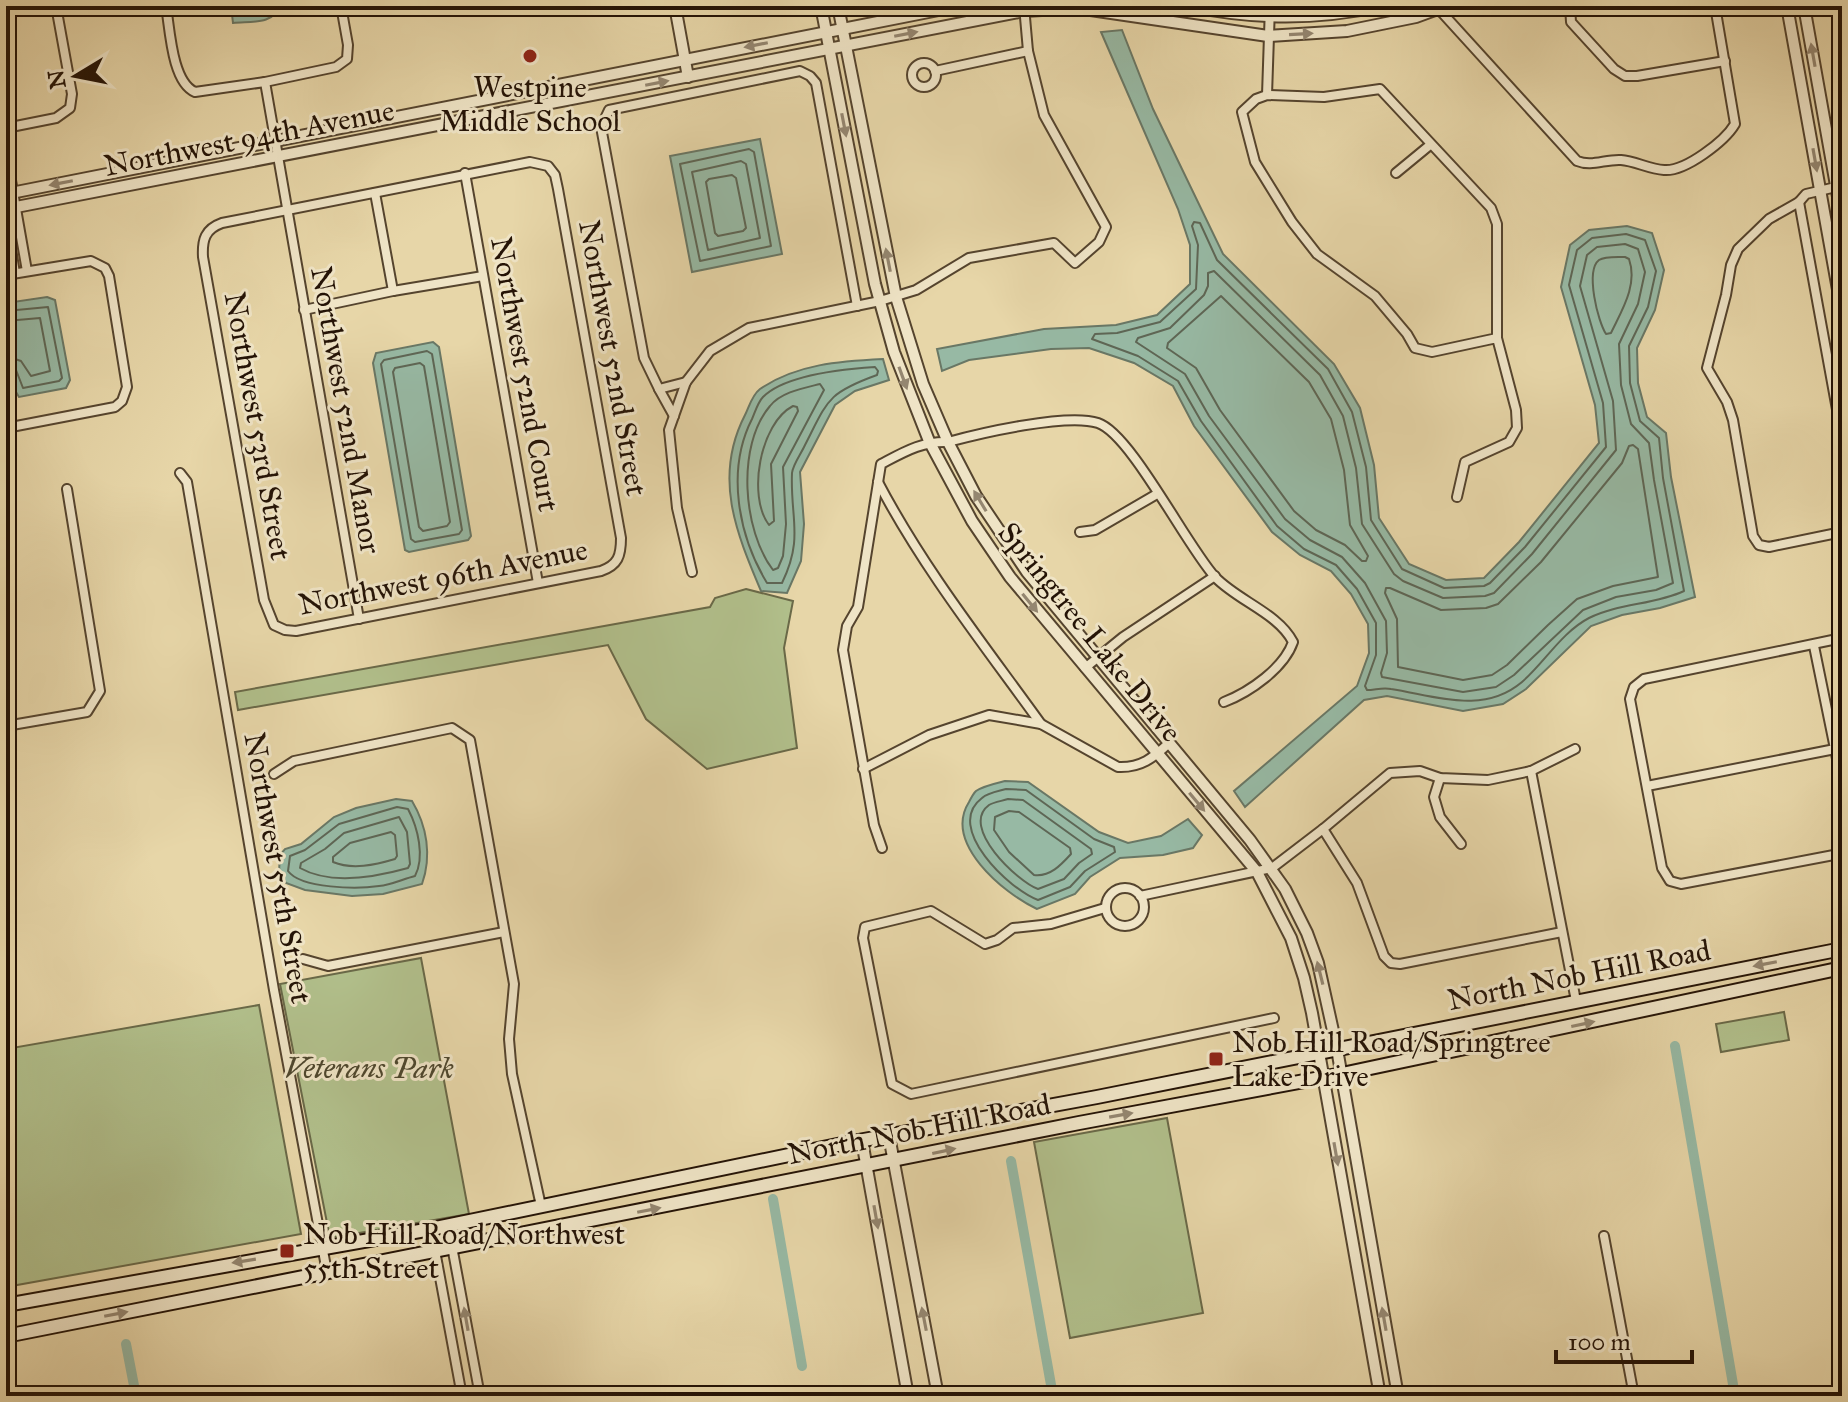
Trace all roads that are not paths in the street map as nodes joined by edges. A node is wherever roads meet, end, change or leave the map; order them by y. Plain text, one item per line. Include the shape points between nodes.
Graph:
1 (56, 6) edge
2 (166, 6) edge
3 (341, 6) edge
4 (675, 6) edge
5 (821, 6) edge
6 (838, 6) edge
7 (959, 6) edge
8 (1163, 6) edge
9 (1189, 6) edge
10 (1270, 6) edge
11 (1382, 6) edge
12 (1715, 6) edge
13 (1787, 6) edge
14 (1804, 6) edge
15 (1440, 7) edge
16 (1569, 7) edge
17 (1024, 9) edge
18 (1161, 18) junction
19 (1269, 18) junction
20 (843, 28) junction
21 (826, 31) junction
22 (1268, 36) junction
23 (846, 45) junction
24 (829, 49) junction
25 (1028, 51) junction
26 (685, 60) junction
27 (1725, 61) junction
28 (935, 71) dead end
29 (688, 77) junction
30 (265, 82) junction
31 (1267, 95) junction
32 (6, 128) edge
33 (275, 139) junction
34 (1430, 145) junction
35 (6, 152) edge
36 (278, 156) junction
37 (465, 173) junction
38 (1396, 173) dead end
39 (1836, 187) junction
40 (1820, 190) junction
41 (375, 193) junction
42 (10, 194) edge
43 (1799, 202) junction
44 (11, 208) edge
45 (286, 210) junction
46 (6, 219) edge
47 (1842, 219) edge
48 (27, 271) junction
49 (11, 274) edge
50 (483, 276) junction
51 (393, 291) junction
52 (896, 297) junction
53 (880, 301) junction
54 (857, 306) junction
55 (304, 310) junction
56 (1842, 312) edge
57 (1497, 338) junction
58 (686, 382) junction
59 (659, 389) junction
60 (674, 416) junction
61 (6, 428) edge
62 (1842, 437) edge
63 (929, 441) junction
64 (948, 442) junction
65 (180, 473) dead end
66 (877, 481) junction
67 (67, 489) dead end
68 (1157, 494) junction
69 (1457, 497) dead end
70 (1080, 532) dead end
71 (1842, 532) edge
72 (619, 560) joint
73 (692, 572) dead end
74 (1215, 576) junction
75 (538, 583) junction
76 (359, 619) junction
77 (274, 625) joint
78 (1842, 638) edge
79 (1814, 646) junction
80 (1098, 657) junction
81 (1085, 668) junction
82 (1224, 702) dead end
83 (1041, 724) junction
84 (6, 726) edge
85 (1169, 743) junction
86 (1575, 749) dead end
87 (1835, 749) junction
88 (1157, 754) junction
89 (863, 769) junction
90 (1531, 771) junction
91 (274, 774) dead end
92 (1440, 778) junction
93 (1842, 783) edge
94 (1647, 786) junction
95 (1323, 829) junction
96 (1461, 844) dead end
97 (882, 848) dead end
98 (1842, 851) edge
99 (1272, 868) junction
100 (1257, 872) junction
101 (1140, 896) junction
102 (1105, 908) junction
103 (504, 932) junction
104 (1562, 932) junction
105 (1842, 949) edge
106 (303, 959) dead end
107 (1842, 968) edge
108 (1576, 1001) junction
109 (1274, 1018) dead end
110 (1337, 1049) junction
111 (1318, 1052) junction
112 (1342, 1074) junction
113 (1323, 1077) junction
114 (889, 1136) junction
115 (862, 1141) junction
116 (894, 1162) junction
117 (867, 1165) junction
118 (1361, 1194) junction
119 (1344, 1197) junction
120 (541, 1206) junction
121 (448, 1225) junction
122 (431, 1229) junction
123 (1604, 1236) dead end
124 (323, 1249) junction
125 (453, 1249) junction
126 (436, 1253) junction
127 (327, 1272) junction
128 (6, 1305) edge
129 (6, 1336) edge
130 (1394, 1373) junction
131 (1377, 1376) junction
132 (462, 1396) edge
133 (480, 1396) edge
134 (908, 1396) edge
135 (938, 1396) edge
136 (1380, 1396) edge
137 (1398, 1396) edge
138 (1634, 1396) edge

1 - 32 street via 70,108 56,118
2 - 30 street via 178,74 187,89 205,92
3 - 30 street via 347,59 336,67
4 - 26 street
5 - 21 street, Springtree Lake Drive
6 - 20 street, Springtree Lake Drive
7 - 20 street, Northwest 94th Avenue
8 - 18 street
9 - 19 street
10 - 19 street
11 - 19 street via 1346,14
12 - 27 street
13 -> 40 street
39 -> 14 street
22 -> 15 street, Northwest 94th Avenue via 1347,31
15 - 27 street via 1586,165 1621,160 1667,171 1681,168 1728,136 1735,124
16 - 27 street via 1571,22 1625,76
17 - 18 street, Northwest 94th Avenue via 1077,8
23 -> 17 street, Northwest 94th Avenue
17 - 25 street
18 - 22 street, Northwest 94th Avenue
19 - 22 street
20 - 21 street, Northwest 94th Avenue
20 - 23 street, Springtree Lake Drive
21 - 24 street, Springtree Lake Drive
21 -> 26 street, Northwest 94th Avenue
22 - 31 street
23 - 24 street, Northwest 94th Avenue
52 -> 23 street, Springtree Lake Drive
24 - 29 street, Northwest 94th Avenue
24 -> 53 street, Springtree Lake Drive
25 - 28 street
25 - 52 street via 1044,115 1106,227 1099,242 1075,263 1054,243 969,258
26 - 29 street
26 - 33 street, Northwest 94th Avenue
36 -> 29 street, Northwest 94th Avenue
30 - 33 street, Northwest 52nd Manor
31 - 34 street via 1324,97 1380,89
31 - 57 street via 1242,112 1255,162 1317,254 1375,296 1415,348 1432,352
33 - 36 street, Northwest 52nd Manor
33 -> 42 street, Northwest 94th Avenue
34 - 38 street
34 - 57 street via 1491,208 1497,224
35 - 42 street
36 - 44 street, Northwest 94th Avenue
36 - 45 street, Northwest 52nd Manor
37 - 41 street
37 - 50 street, Northwest 52nd Court
37 - 72 street, Northwest 52nd Street via 530,162 548,166 555,175 621,538
39 - 40 street
39 - 47 street
40 - 43 street
40 - 56 street
41 - 45 street
41 - 51 street
42 - 44 street
43 - 62 street
43 - 71 street via 1769,219 1738,249 1707,368 1727,402 1759,545
44 - 48 street
45 - 55 street, Northwest 52nd Manor
45 - 77 street, Northwest 53rd Street via 222,223 206,233 203,244 264,600
46 - 49 street
48 - 49 street
48 - 61 street via 91,261 105,268 127,387 115,407
50 - 51 street
50 - 75 street, Northwest 52nd Court
51 - 55 street
52 - 53 street
52 - 64 street, Springtree Lake Drive
53 - 54 street
53 -> 63 street, Springtree Lake Drive
54 - 58 street via 749,328 710,351
54 - 59 street via 816,83 810,76 800,71 609,110 601,127 644,358
55 - 76 street, Northwest 52nd Manor
57 - 69 street via 1517,428 1509,442 1465,462
58 - 59 street
58 - 60 street
59 - 60 street
60 - 73 street via 669,430 672,465
63 - 64 street
63 - 66 street via 881,464
63 -> 81 street, Springtree Lake Drive via 1000,564
64 - 68 street via 1070,420 1101,424 1127,447
80 -> 64 street, Springtree Lake Drive via 1010,548
65 - 124 street, Northwest 55th Street via 187,482
66 - 83 street via 903,530
66 - 89 street via 858,607 847,626 843,650
67 - 84 street via 100,691 87,712
68 - 70 street via 1095,530
68 - 74 street
72 - 75 street, Northwest 96th Avenue via 601,571
74 - 80 street
74 - 82 street via 1287,630 1293,642 1288,657 1240,696
75 - 76 street, Northwest 96th Avenue
76 - 77 street, Northwest 96th Avenue via 296,631
78 - 79 street
79 - 87 street
79 - 94 street via 1644,679 1634,687 1630,699
80 - 81 street
80 - 85 street, Springtree Lake Drive
81 - 88 street, Springtree Lake Drive
83 - 88 street via 1118,767 1132,768
83 - 89 street via 989,715 929,735
85 - 88 street
85 - 99 street, Springtree Lake Drive
86 - 90 street
87 - 93 street
87 - 94 street
88 -> 100 street, Springtree Lake Drive
89 - 97 street
90 - 92 street via 1488,780
90 - 104 street
91 - 103 street via 294,761 452,728 462,733 470,740
92 - 95 street via 1420,771 1390,773
92 - 96 street via 1434,797 1440,817
94 - 98 street via 1662,868 1670,881 1681,884
95 - 99 street
95 - 104 street via 1357,883 1391,963
99 - 100 street
110 -> 99 street, Springtree Lake Drive via 1312,946
100 - 101 street
100 - 111 street, Springtree Lake Drive via 1298,957
101 - 102 street via 1121,888 1110,894
101 - 102 street via 1144,912 1131,926 1113,923
102 - 109 street via 1051,924 1013,928 985,944 931,911 865,927 892,1084 911,1094
103 - 106 street via 328,966
103 - 120 street via 514,984 512,1074
104 - 108 street
105 -> 108 main road, North Nob Hill Road
112 -> 107 main road, North Nob Hill Road
108 - 110 main road, North Nob Hill Road
110 - 111 main road, North Nob Hill Road
110 - 112 street, Springtree Lake Drive
111 - 113 street, Springtree Lake Drive
111 - 114 main road, North Nob Hill Road
112 - 113 main road, North Nob Hill Road
112 - 118 street, Springtree Lake Drive
116 -> 113 main road, North Nob Hill Road
113 -> 119 street, Springtree Lake Drive
114 - 115 main road, North Nob Hill Road
114 - 116 street
115 - 117 street
115 - 120 main road, North Nob Hill Road
116 - 117 main road, North Nob Hill Road
135 -> 116 street
125 -> 117 main road, North Nob Hill Road
117 -> 134 street
118 - 119 street
130 -> 118 street, Springtree Lake Drive
119 - 131 street, Springtree Lake Drive
120 - 121 main road, North Nob Hill Road
121 - 122 main road, North Nob Hill Road
121 - 125 street
122 - 124 main road, North Nob Hill Road
122 - 126 street
123 - 138 street
124 - 127 street, Northwest 55th Street
124 -> 128 main road, North Nob Hill Road
125 - 126 main road, North Nob Hill Road
133 -> 125 street
126 - 127 main road, North Nob Hill Road
126 - 132 street
129 -> 127 main road, North Nob Hill Road
130 - 131 street
130 - 137 street, Springtree Lake Drive
131 - 136 street, Springtree Lake Drive

